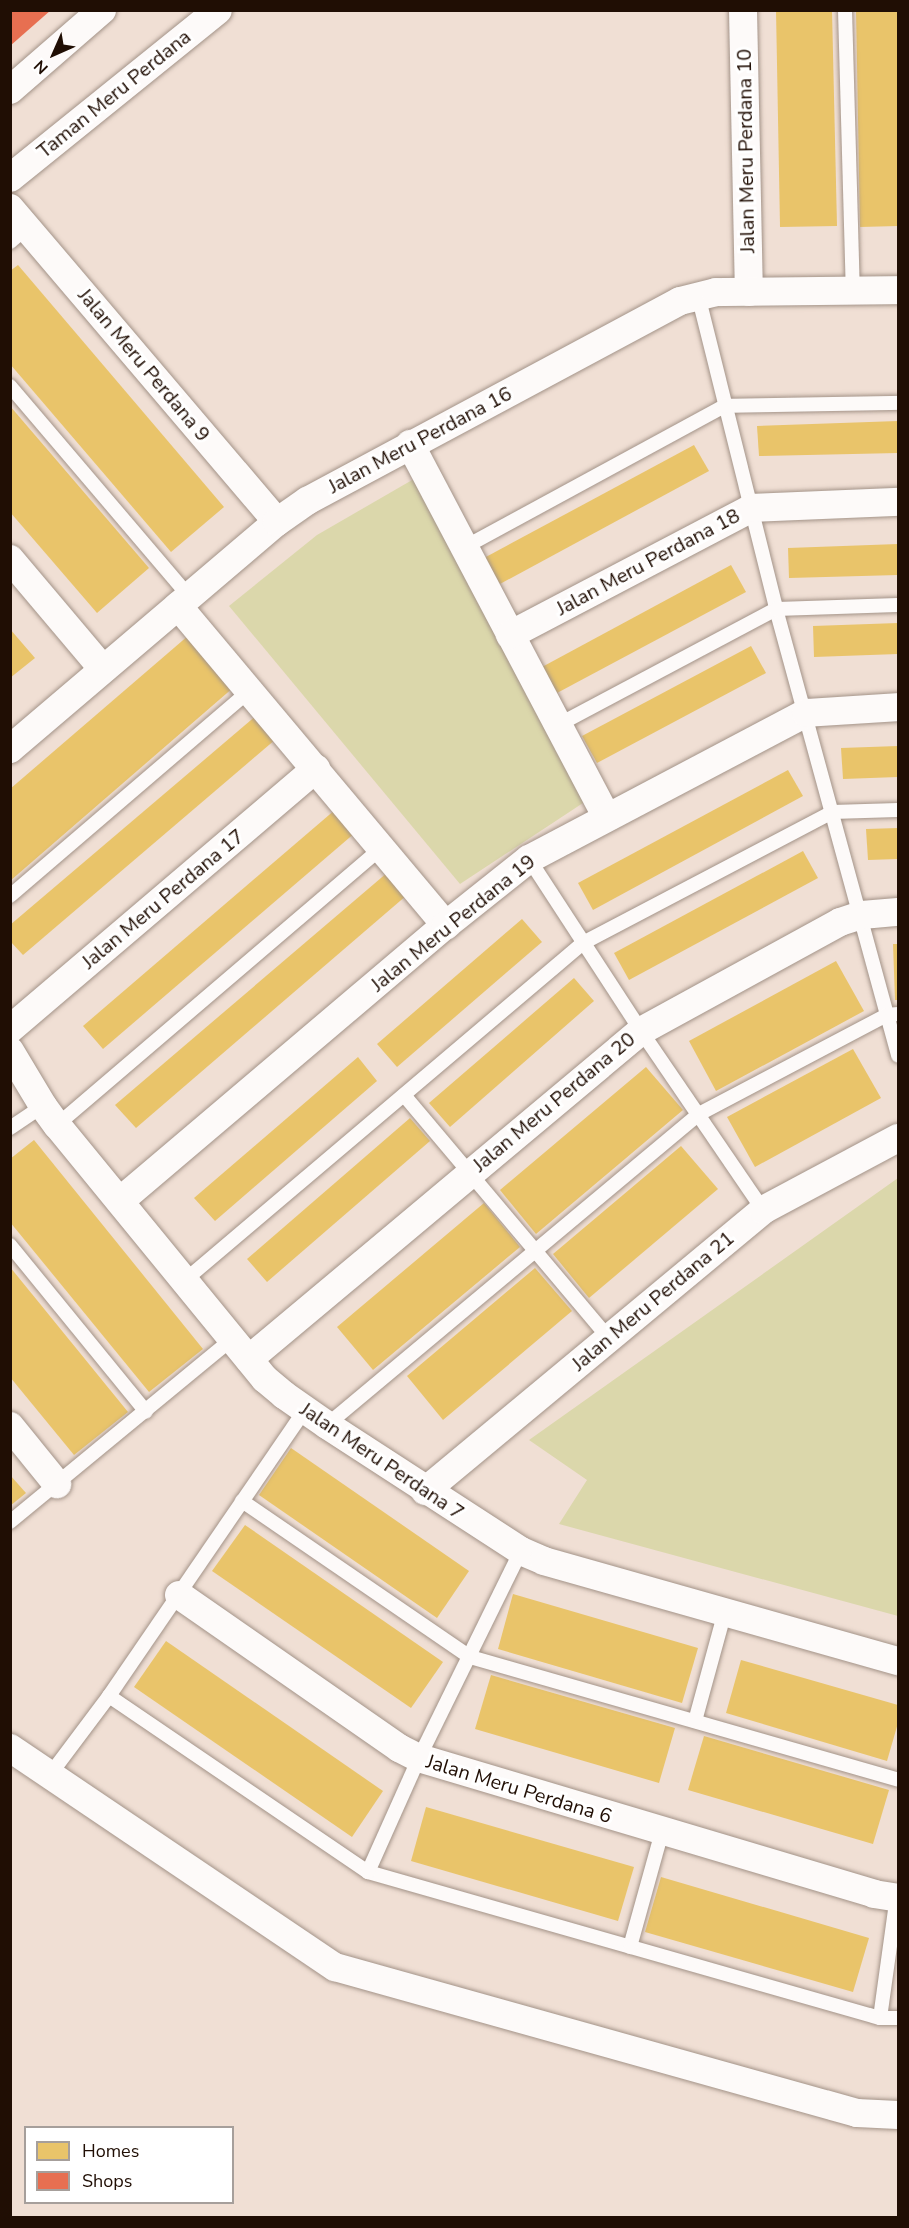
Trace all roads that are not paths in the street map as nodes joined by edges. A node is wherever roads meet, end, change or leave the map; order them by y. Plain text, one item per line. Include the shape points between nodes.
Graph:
1 (218, 10) edge
2 (742, 10) edge
3 (845, 10) edge
4 (94, 13) edge
5 (10, 90) edge
6 (10, 178) edge
7 (16, 226) edge
8 (898, 290) edge
9 (853, 291) junction
10 (749, 292) junction
11 (698, 295) junction
12 (10, 386) edge
13 (898, 403) edge
14 (724, 406) junction
15 (410, 444) junction
16 (898, 502) edge
17 (752, 508) junction
18 (277, 522) junction
19 (463, 548) junction
20 (10, 560) edge
21 (183, 601) junction
22 (898, 604) edge
23 (776, 609) junction
24 (510, 635) junction
25 (103, 669) junction
26 (250, 690) junction
27 (898, 707) edge
28 (806, 713) junction
29 (558, 725) junction
30 (10, 749) edge
31 (316, 769) junction
32 (898, 810) edge
33 (832, 812) junction
34 (607, 817) junction
35 (382, 848) junction
36 (529, 859) junction
37 (10, 896) edge
38 (898, 912) edge
39 (862, 915) junction
40 (446, 925) junction
41 (583, 943) junction
42 (893, 1014) edge
43 (10, 1029) edge
44 (641, 1031) junction
45 (10, 1051) edge
46 (898, 1056) edge
47 (404, 1095) junction
48 (699, 1114) junction
49 (50, 1116) junction
50 (10, 1128) edge
51 (898, 1138) edge
52 (469, 1173) junction
53 (120, 1201) junction
54 (764, 1210) junction
55 (10, 1245) edge
56 (534, 1250) junction
57 (184, 1281) junction
58 (608, 1338) junction
59 (241, 1349) junction
60 (146, 1412) junction
61 (316, 1418) junction
62 (10, 1426) edge
63 (57, 1484) junction
64 (425, 1491) junction
65 (242, 1501) junction
66 (10, 1521) edge
67 (521, 1551) junction
68 (179, 1595) junction
69 (725, 1611) junction
70 (470, 1657) junction
71 (898, 1661) edge
72 (110, 1696) junction
73 (695, 1721) junction
74 (10, 1748) edge
75 (419, 1758) junction
76 (49, 1776) junction
77 (898, 1780) edge
78 (662, 1832) junction
79 (368, 1872) junction
80 (898, 1893) edge
81 (630, 1947) junction
82 (880, 2018) junction
83 (898, 2018) edge
84 (898, 2115) edge

1 - 6 street, Taman Meru Perdana
2 - 10 street, Jalan Meru Perdana 10
3 - 9 lane
4 - 5 street
7 - 18 street, Jalan Meru Perdana 9
8 - 9 street, Jalan Meru Perdana 16
9 - 10 street, Jalan Meru Perdana 16
10 - 11 street, Jalan Meru Perdana 16
11 - 14 lane
11 - 15 street, Jalan Meru Perdana 16
12 - 21 lane
13 - 14 lane
14 - 17 lane
14 - 19 lane
15 - 18 street, Jalan Meru Perdana 16
15 - 19 street
16 - 17 street, Jalan Meru Perdana 18
17 - 23 lane
17 - 24 street, Jalan Meru Perdana 18
18 - 21 street, Jalan Meru Perdana 16
19 - 24 street
20 - 25 street
21 - 25 street, Jalan Meru Perdana 16
21 - 26 street
22 - 23 lane
23 - 28 lane
23 - 29 lane
24 - 29 street
25 - 30 street, Jalan Meru Perdana 16
26 - 31 street
26 - 37 lane
27 - 28 street, Jalan Meru Perdana 19
28 - 33 lane
28 - 34 street, Jalan Meru Perdana 19
29 - 34 street
31 - 35 street
31 - 43 street, Jalan Meru Perdana 17
32 - 33 lane
33 - 39 lane
33 - 41 lane
34 - 36 street, Jalan Meru Perdana 19
35 - 40 street
35 - 49 lane
36 - 40 street, Jalan Meru Perdana 19
36 - 41 lane
38 - 39 street, Jalan Meru Perdana 20
39 - 42 lane
39 - 44 street, Jalan Meru Perdana 20 via 840,922
40 - 53 street, Jalan Meru Perdana 19
41 - 44 lane
41 - 47 lane
42 - 46 lane
42 - 48 lane
44 - 48 lane
44 - 52 street, Jalan Meru Perdana 20
45 - 49 street, Jalan Meru Perdana 7
47 - 52 lane
47 - 57 lane
48 - 54 lane
48 - 56 lane
49 - 50 lane
49 - 53 street, Jalan Meru Perdana 7
51 - 54 street, Jalan Meru Perdana 21
52 - 56 lane
52 - 59 street, Jalan Meru Perdana 20
53 - 57 street, Jalan Meru Perdana 7
54 - 58 street, Jalan Meru Perdana 21
55 - 60 lane
56 - 58 lane
56 - 61 lane
57 - 59 street, Jalan Meru Perdana 7
58 - 64 street, Jalan Meru Perdana 21
59 - 60 lane
59 - 61 street, Jalan Meru Perdana 7 via 284,1395
60 - 63 lane
61 - 64 street, Jalan Meru Perdana 7
61 - 65 lane
62 - 63 street
63 - 66 lane
64 - 67 street, Jalan Meru Perdana 7
65 - 68 lane
65 - 70 lane
67 - 69 street, Jalan Meru Perdana 7 via 544,1561
67 - 70 lane
68 - 72 lane
68 - 75 street, Jalan Meru Perdana 6
69 - 71 street, Jalan Meru Perdana 7
69 - 73 lane
70 - 73 lane
70 - 75 lane
72 - 76 lane
72 - 79 lane
73 - 77 lane
74 - 76 street
75 - 78 street, Jalan Meru Perdana 6
75 - 79 lane
76 - 84 street via 335,1967 857,2114
78 - 80 street, Jalan Meru Perdana 6 via 874,1894
78 - 81 lane
79 - 81 lane
80 - 82 lane
81 - 82 lane
82 - 83 lane

